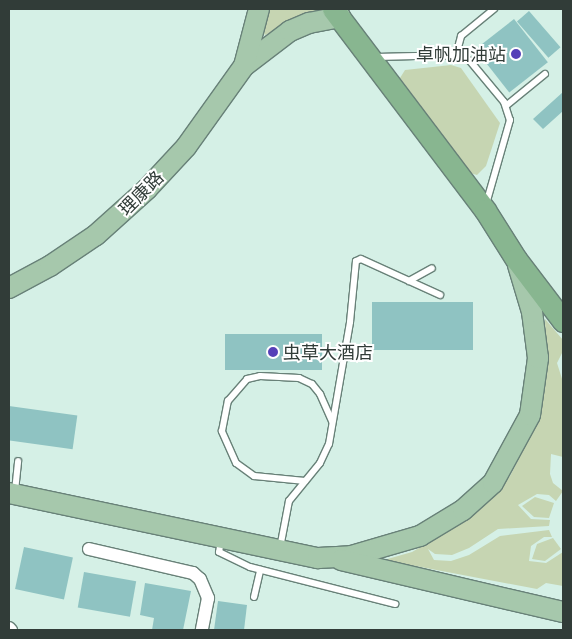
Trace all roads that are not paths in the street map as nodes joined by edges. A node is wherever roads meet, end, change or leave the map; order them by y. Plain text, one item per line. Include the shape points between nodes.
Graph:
1 (259, 9) edge
2 (494, 9) edge
3 (337, 13) edge
4 (456, 55) junction
5 (370, 58) junction
6 (244, 66) junction
7 (545, 74) dead end
8 (506, 105) junction
9 (485, 210) junction
10 (516, 259) junction
11 (432, 268) dead end
12 (409, 281) junction
13 (9, 288) edge
14 (440, 295) dead end
15 (563, 321) edge
16 (333, 422) junction
17 (18, 461) dead end
18 (305, 482) junction
19 (12, 494) edge
20 (222, 539) junction
21 (89, 548) dead end
22 (280, 552) junction
23 (331, 558) junction
24 (260, 570) junction
25 (254, 597) dead end
26 (395, 604) dead end
27 (563, 612) edge
28 (202, 630) edge

1 - 6 main road, 理康路
2 - 4 lane via 461,36
3 - 5 highway
3 - 6 main road, 理康路 via 290,30
4 - 5 lane
4 - 8 lane via 470,61
5 - 9 highway
6 - 13 main road, 理康路 via 186,147 114,220 74,251
7 - 8 lane
8 - 9 lane via 509,126
9 - 10 highway
10 - 15 highway
10 - 23 main road via 532,312 538,358 530,415 493,483 442,524 395,545
11 - 12 lane
12 - 14 lane
12 - 16 lane via 362,259 356,261
16 - 18 lane via 327,452
16 - 18 lane via 320,394 306,380 299,378 260,376 247,379 228,401 222,431 236,463 254,476
17 - 19 lane
18 - 22 lane via 286,508
19 - 20 main road
20 - 22 main road
20 - 24 lane via 219,552
21 - 28 street via 194,573 204,585 208,598
22 - 23 main road
23 - 27 main road
24 - 25 lane
24 - 26 lane

